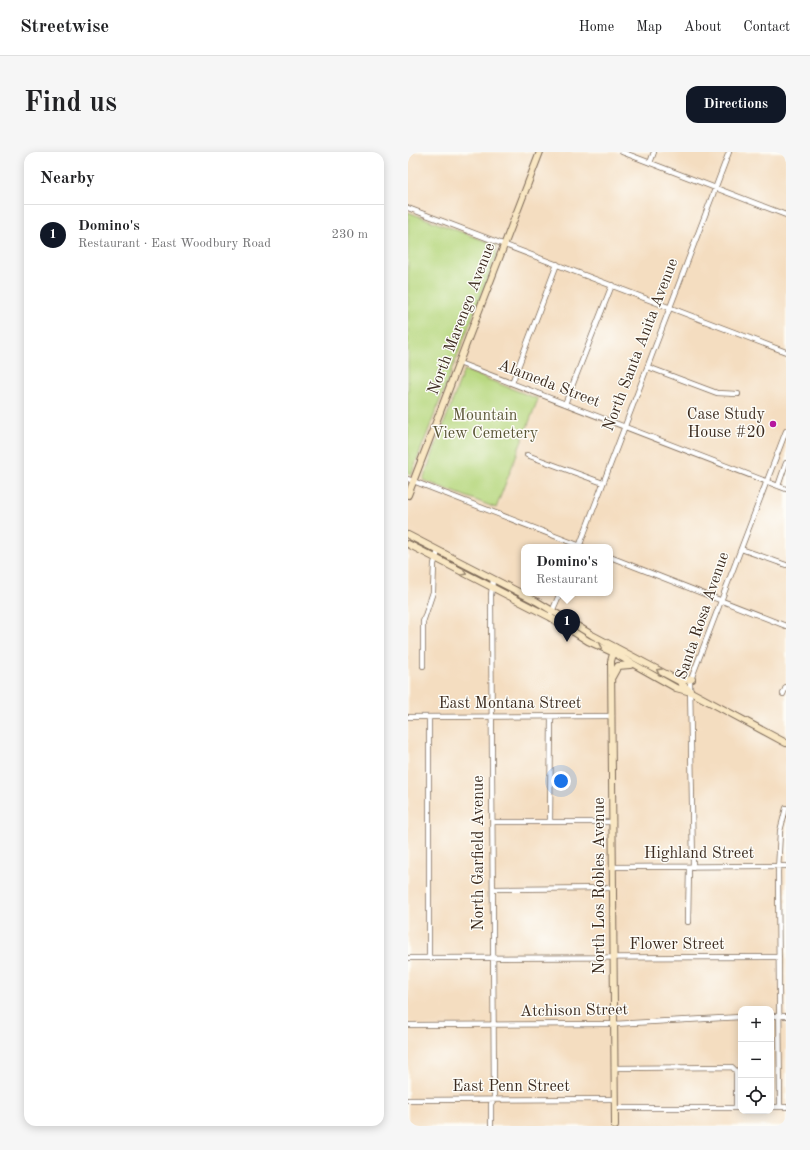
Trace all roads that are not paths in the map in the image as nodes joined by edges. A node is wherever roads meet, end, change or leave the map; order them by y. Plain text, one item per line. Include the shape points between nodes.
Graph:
1 (540, 152) edge
2 (622, 152) edge
3 (654, 152) edge
4 (729, 152) edge
5 (650, 163) junction
6 (715, 188) junction
7 (408, 208) edge
8 (786, 215) edge
9 (504, 245) junction
10 (557, 264) junction
11 (612, 285) junction
12 (671, 307) junction
13 (786, 352) edge
14 (459, 363) junction
15 (648, 367) junction
16 (512, 383) junction
17 (738, 394) dead end
18 (565, 404) junction
19 (624, 426) junction
20 (786, 431) edge
21 (527, 455) dead end
22 (786, 463) edge
23 (411, 480) edge
24 (767, 482) junction
25 (603, 483) junction
26 (778, 486) junction
27 (786, 489) edge
28 (408, 495) edge
29 (408, 535) edge
30 (408, 544) edge
31 (575, 544) edge
32 (581, 544) edge
33 (741, 549) junction
34 (438, 550) junction
35 (436, 558) junction
36 (613, 558) edge
37 (786, 565) edge
38 (493, 580) junction
39 (492, 587) junction
40 (521, 594) edge
41 (525, 596) edge
42 (559, 596) edge
43 (722, 600) junction
44 (553, 610) junction
45 (550, 617) junction
46 (786, 626) edge
47 (577, 630) junction
48 (614, 650) junction
49 (423, 666) dead end
50 (635, 667) junction
51 (611, 678) junction
52 (692, 679) junction
53 (679, 681) junction
54 (786, 687) edge
55 (691, 692) junction
56 (783, 694) dead end
57 (612, 716) junction
58 (408, 717) edge
59 (429, 717) junction
60 (492, 717) junction
61 (550, 717) junction
62 (786, 743) edge
63 (786, 808) edge
64 (492, 822) junction
65 (550, 822) junction
66 (613, 822) junction
67 (778, 866) junction
68 (786, 866) edge
69 (613, 867) junction
70 (691, 867) junction
71 (613, 888) junction
72 (493, 889) junction
73 (688, 922) dead end
74 (493, 957) junction
75 (614, 957) junction
76 (779, 957) junction
77 (408, 958) edge
78 (429, 958) junction
79 (774, 1016) edge
80 (779, 1016) junction
81 (786, 1016) edge
82 (738, 1017) edge
83 (408, 1024) edge
84 (614, 1024) junction
85 (493, 1025) junction
86 (614, 1068) junction
87 (494, 1099) junction
88 (614, 1099) junction
89 (408, 1100) edge
90 (774, 1107) edge
91 (780, 1107) junction
92 (786, 1107) edge
93 (614, 1108) junction
94 (738, 1108) edge
95 (491, 1126) edge
96 (615, 1126) edge

1 - 9 street, North Marengo Avenue
2 - 5 street
3 - 5 street
4 - 6 street, North Santa Anita Avenue
5 - 6 street
6 - 8 street
6 - 12 street, North Santa Anita Avenue
7 - 9 street
9 - 10 street
9 - 14 street, North Marengo Avenue
10 - 11 street
10 - 16 street
11 - 12 street
11 - 18 street
12 - 13 street
12 - 15 street, North Santa Anita Avenue
14 - 16 street, Alameda Street
14 - 23 street, North Marengo Avenue
15 - 17 street via 718,393
15 - 19 street, North Santa Anita Avenue
16 - 18 street, Alameda Street
18 - 19 street, Alameda Street
19 - 24 street, Alameda Street
19 - 25 street, North Santa Anita Avenue
20 - 24 street, Santa Rosa Avenue
21 - 25 street
22 - 26 street
23 - 28 street, North Marengo Avenue
23 - 31 street
24 - 26 street, Alameda Street
24 - 33 street, Santa Rosa Avenue
25 - 32 street, North Santa Anita Avenue
26 - 27 street, Alameda Street
29 - 34 street
30 - 35 street
33 - 37 street
33 - 43 street, Santa Rosa Avenue
34 - 35 street
34 - 38 street
35 -> 39 street
35 - 49 street via 433,592 423,622
36 - 43 street
38 - 39 street, North Garfield Avenue
38 - 40 street
39 - 45 street
39 - 60 street, North Garfield Avenue
41 - 44 street
42 - 44 street
43 - 46 street
43 - 52 street, Santa Rosa Avenue
44 - 45 street
44 - 47 street
45 - 47 street
47 - 48 street
48 - 50 street
48 - 51 street, North Los Robles Avenue
53 -> 48 street
50 - 51 street via 623,664 618,666
50 - 55 street via 676,688
51 - 57 street, North Los Robles Avenue
52 - 53 street
52 - 55 street, Santa Rosa Avenue
53 - 55 street
54 - 56 street
55 - 62 street
55 - 70 street, Santa Rosa Avenue
57 - 61 street, East Montana Street
57 - 66 street, North Los Robles Avenue
58 - 59 street, East Montana Street
59 - 60 street, East Montana Street
59 - 78 street
60 - 61 street, East Montana Street
60 - 64 street, North Garfield Avenue
61 - 65 street
63 - 67 street via 780,831
64 - 65 street
64 - 72 street, North Garfield Avenue
65 - 66 street
66 - 69 street, North Los Robles Avenue
67 - 68 street, Highland Street
67 - 70 street, Highland Street
67 - 76 street
69 - 70 street, Highland Street
69 - 71 street, North Los Robles Avenue
70 - 73 street, Santa Rosa Avenue
71 - 72 street
71 - 75 street, North Los Robles Avenue
72 - 74 street, North Garfield Avenue
74 - 75 street, Flower Street
74 - 78 street, Flower Street
74 - 85 street, North Garfield Avenue
75 - 76 street, Flower Street
75 - 84 street, North Los Robles Avenue
76 - 80 street
77 - 78 street, Flower Street
79 - 80 street
80 - 81 street
80 - 91 street
82 - 84 street, Atchison Street
83 - 85 street, Atchison Street
84 - 85 street, Atchison Street
84 - 86 street, North Los Robles Avenue
85 - 87 street, North Garfield Avenue
86 - 88 street, North Los Robles Avenue
86 - 94 street via 732,1068 736,1071
87 - 88 street, East Penn Street
87 - 89 street, East Penn Street
87 - 95 street, North Garfield Avenue via 491,1104
88 - 93 street, North Los Robles Avenue
90 - 91 street
91 - 92 street
93 - 94 street
93 - 96 street, North Los Robles Avenue

